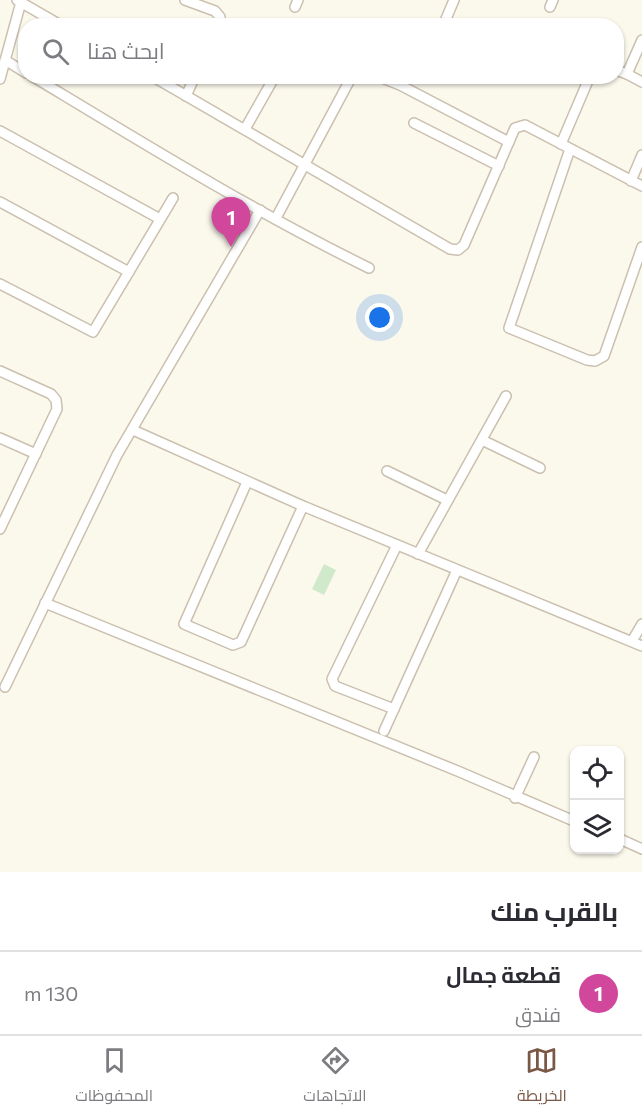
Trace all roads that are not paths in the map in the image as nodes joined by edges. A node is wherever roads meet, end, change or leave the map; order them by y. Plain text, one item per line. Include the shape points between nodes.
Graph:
1 (185, 0) edge
2 (454, 0) edge
3 (19, 1) edge
4 (48, 18) edge
5 (220, 18) edge
6 (446, 18) edge
7 (642, 40) edge
8 (5, 60) junction
9 (18, 68) edge
10 (624, 73) edge
11 (627, 74) junction
12 (0, 79) edge
13 (642, 82) edge
14 (46, 84) edge
15 (166, 84) edge
16 (191, 84) edge
17 (270, 84) edge
18 (348, 84) edge
19 (397, 84) edge
20 (587, 84) edge
21 (186, 96) junction
22 (414, 123) dead end
23 (245, 129) junction
24 (0, 132) edge
25 (509, 142) junction
26 (566, 147) junction
27 (642, 155) edge
28 (304, 164) junction
29 (499, 166) junction
30 (631, 181) junction
31 (642, 186) edge
32 (173, 198) dead end
33 (0, 202) edge
34 (260, 210) junction
35 (276, 218) junction
36 (160, 219) junction
37 (642, 247) edge
38 (369, 268) dead end
39 (129, 272) junction
40 (0, 284) edge
41 (0, 371) edge
42 (506, 396) dead end
43 (133, 430) junction
44 (0, 438) edge
45 (482, 440) junction
46 (36, 454) junction
47 (540, 468) dead end
48 (387, 471) dead end
49 (247, 482) junction
50 (447, 500) junction
51 (303, 507) junction
52 (0, 529) edge
53 (397, 545) junction
54 (418, 554) junction
55 (457, 570) junction
56 (45, 603) junction
57 (642, 624) edge
58 (632, 641) junction
59 (642, 646) edge
60 (5, 687) dead end
61 (394, 709) junction
62 (384, 731) dead end
63 (534, 757) dead end
64 (515, 798) junction
65 (570, 819) edge
66 (624, 841) edge
67 (642, 849) edge

1 - 5 street via 215,11
2 - 6 street
3 - 4 street
3 - 8 street
7 - 11 street
8 - 9 street
8 - 12 street
10 - 11 street
11 - 13 street
14 - 34 street
15 - 21 street
16 - 21 street
17 - 23 street
18 - 28 street
19 - 25 street
20 - 26 street
21 - 23 street
22 - 29 street
23 - 28 street
24 - 36 street
25 - 26 street via 515,128 525,125
25 - 29 street
26 - 30 street
26 - 37 street via 509,328 595,361 603,356
27 - 30 street
28 - 29 street via 450,249 458,250 464,245
28 - 35 street
30 - 31 street
32 - 36 street
33 - 39 street
34 - 35 street
34 - 43 street
35 - 38 street
36 - 39 street
39 - 40 street via 93,332
41 - 46 street via 51,394 56,400 57,409
42 - 45 street
43 - 49 street
43 - 56 street
44 - 46 street
45 - 47 street
45 - 50 street
46 - 52 street
48 - 50 street
49 - 51 street
49 - 51 street via 184,624 233,645 241,642
50 - 54 street
51 - 53 street
53 - 54 street
53 - 61 street via 332,679 335,686
54 - 55 street
55 - 58 street
55 - 61 street
56 - 60 street
56 - 64 street
57 - 58 street
58 - 59 street
61 - 62 street
63 - 64 street
64 - 65 street
66 - 67 street

